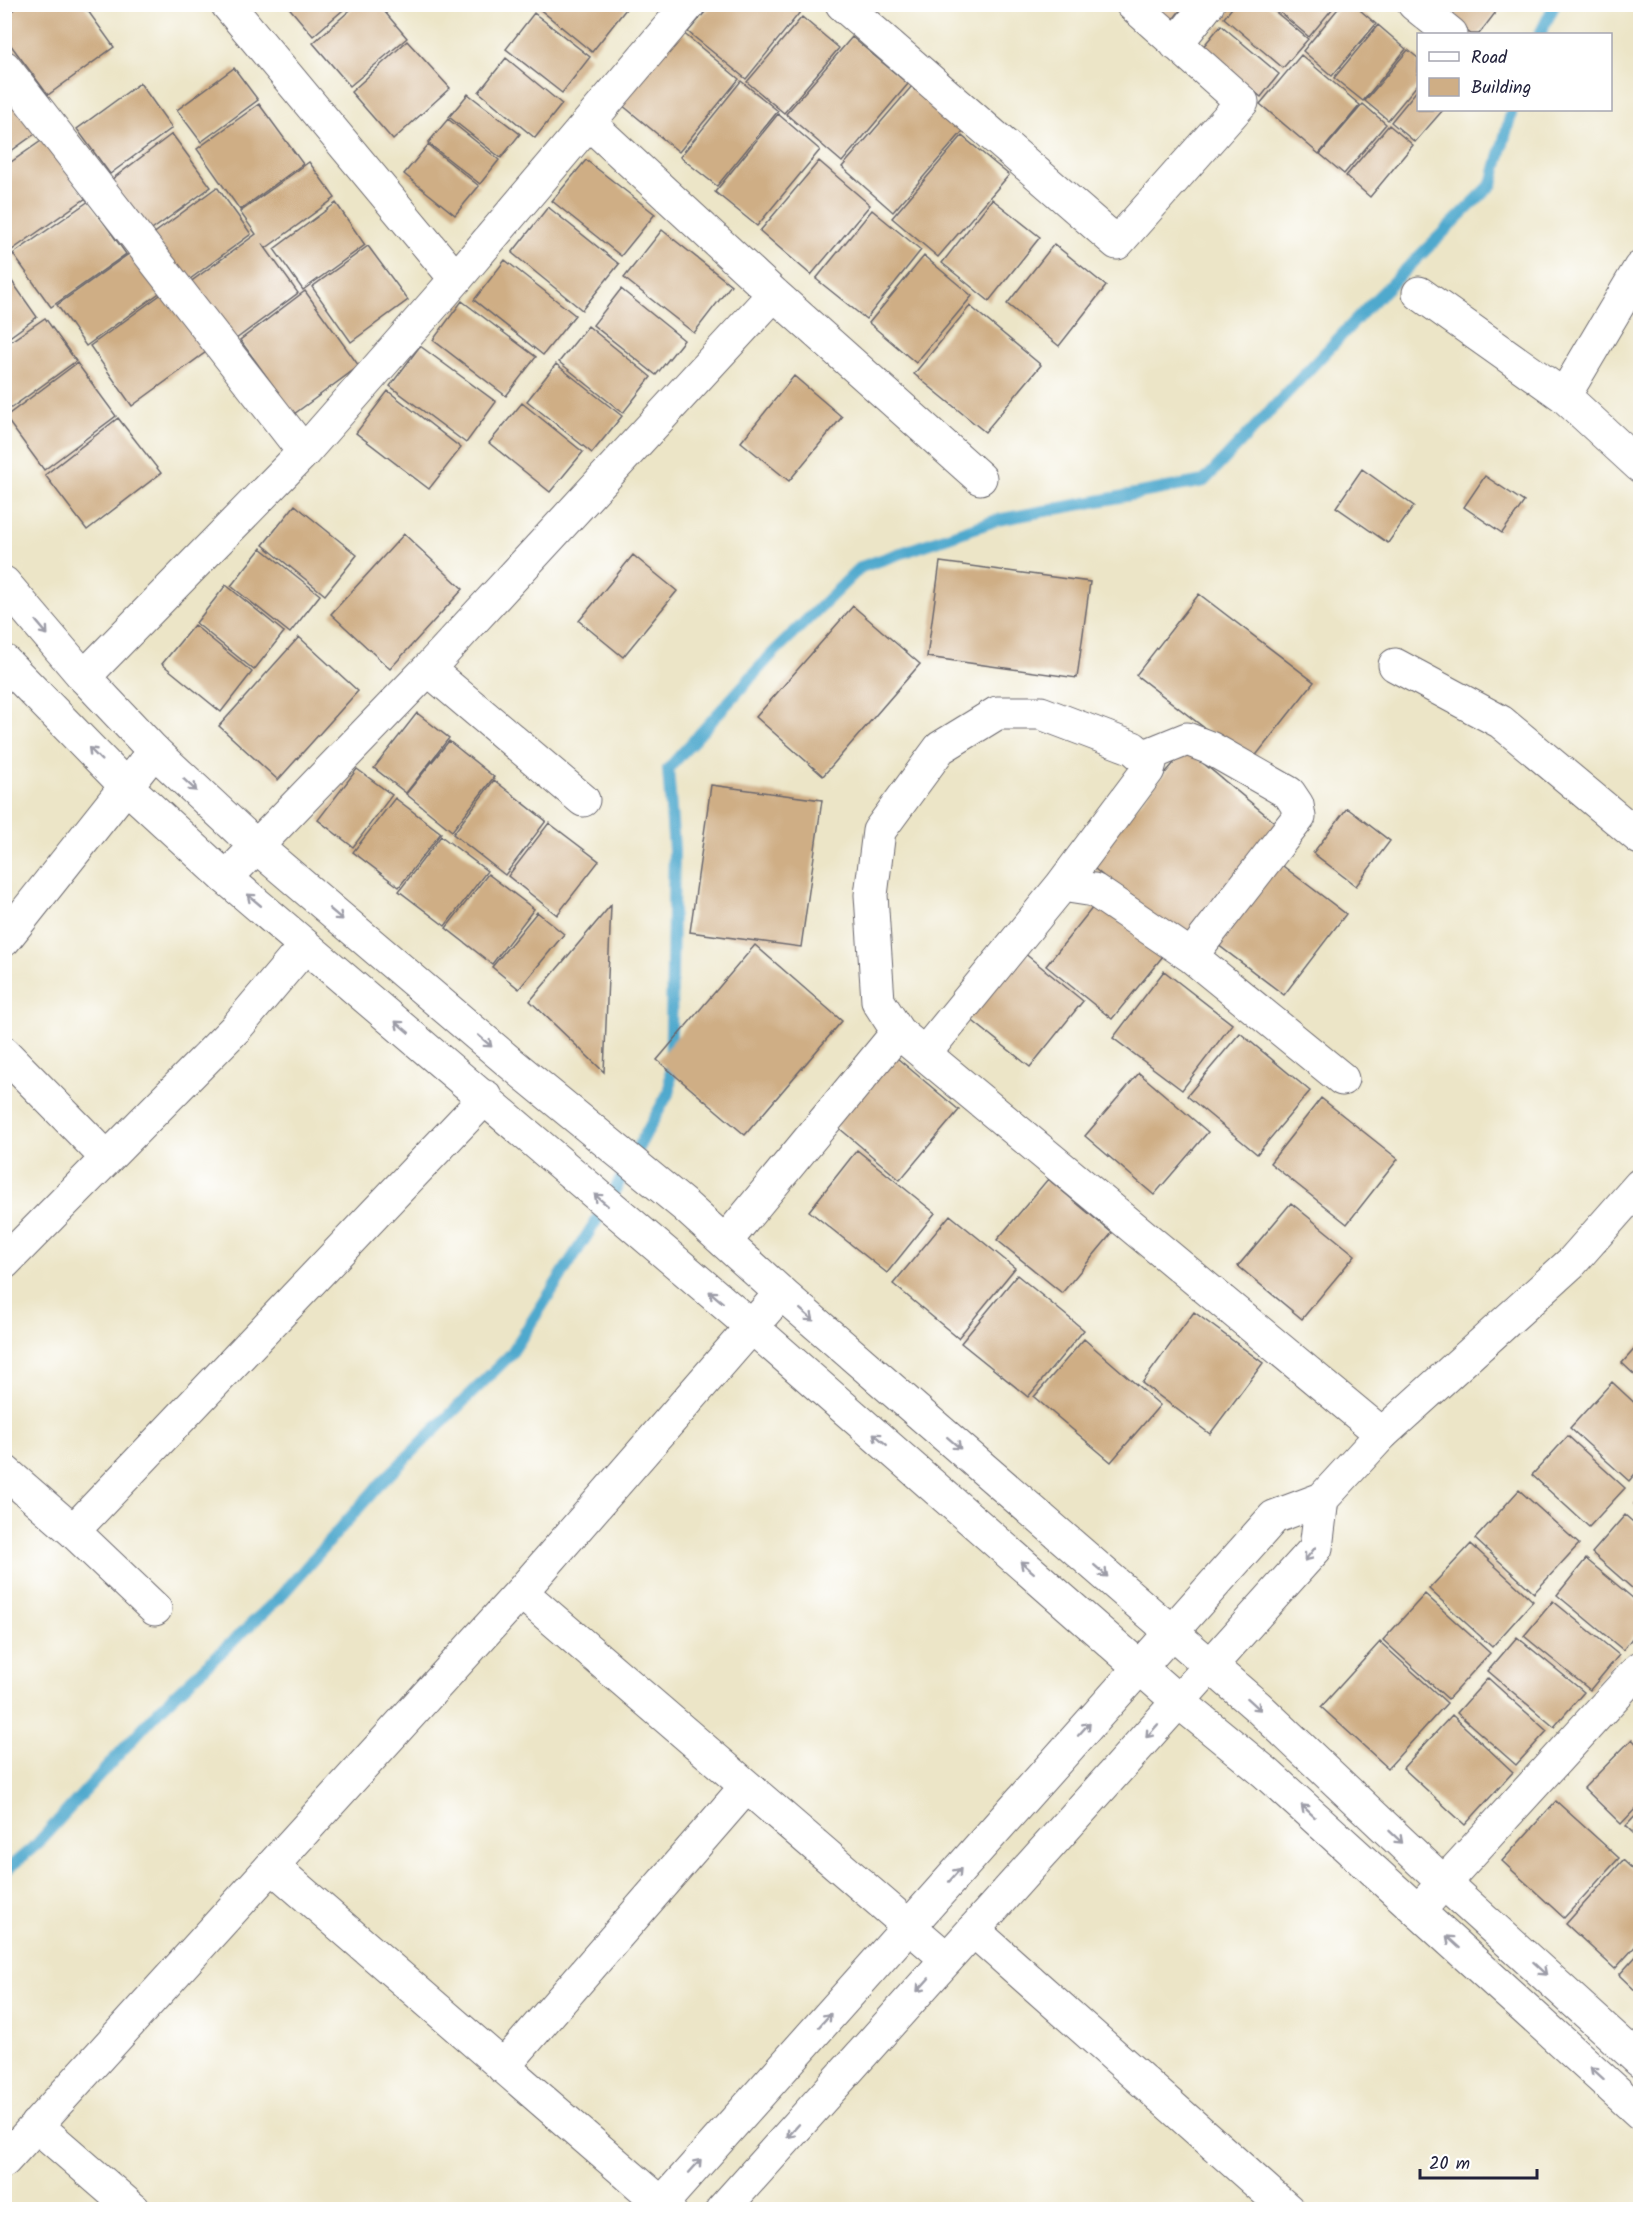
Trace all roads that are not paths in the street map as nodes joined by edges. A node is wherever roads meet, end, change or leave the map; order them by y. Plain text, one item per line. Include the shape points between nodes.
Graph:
1 (227, 4) edge
2 (689, 4) edge
3 (842, 4) edge
4 (1132, 4) edge
5 (1208, 4) edge
6 (1414, 4) edge
7 (1450, 33) edge
8 (1176, 44) junction
9 (4, 66) edge
10 (589, 123) junction
11 (1641, 268) edge
12 (456, 279) junction
13 (1419, 293) dead end
14 (774, 294) junction
15 (1564, 396) junction
16 (304, 452) junction
17 (1641, 466) edge
18 (980, 478) dead end
19 (4, 583) edge
20 (4, 661) edge
21 (1395, 665) dead end
22 (428, 669) junction
23 (84, 677) junction
24 (154, 751) junction
25 (1145, 756) junction
26 (126, 786) junction
27 (583, 800) dead end
28 (1641, 837) edge
29 (258, 848) junction
30 (226, 878) junction
31 (1062, 885) junction
32 (8, 930) edge
33 (305, 946) junction
34 (1191, 956) junction
35 (898, 1032) junction
36 (4, 1053) edge
37 (924, 1054) junction
38 (1342, 1079) dead end
39 (486, 1097) junction
40 (106, 1157) junction
41 (1641, 1185) edge
42 (725, 1242) junction
43 (4, 1263) edge
44 (781, 1293) junction
45 (752, 1327) junction
46 (1382, 1434) junction
47 (4, 1471) edge
48 (1322, 1499) junction
49 (73, 1531) junction
50 (521, 1592) junction
51 (155, 1609) dead end
52 (1172, 1631) junction
53 (1210, 1665) junction
54 (1140, 1667) junction
55 (1641, 1668) edge
56 (1178, 1701) junction
57 (746, 1787) junction
58 (273, 1868) junction
59 (1444, 1882) junction
60 (1418, 1911) junction
61 (908, 1926) junction
62 (973, 1930) junction
63 (947, 1959) junction
64 (1641, 2061) edge
65 (503, 2067) junction
66 (1641, 2113) edge
67 (36, 2125) junction
68 (4, 2161) edge
69 (662, 2207) edge
70 (134, 2210) edge
71 (722, 2210) edge
72 (1288, 2210) edge

1 - 12 street
2 - 10 street
3 - 8 street via 1117,243 1242,102
4 - 8 street
5 - 8 street
6 - 7 street
9 - 16 street
10 - 12 street
10 - 14 street
11 - 15 street
12 - 16 street
13 - 15 street
14 - 18 street
14 - 22 street
15 - 17 street
16 - 23 street
19 -> 23 street
26 -> 20 street
21 - 28 street via 1501,722
22 - 27 street
22 - 29 street
23 - 24 street
24 - 26 street
24 -> 29 street
25 - 31 street via 1150,763 1148,770
25 - 34 street via 1187,739 1289,793 1297,805 1299,817
25 - 35 street via 1041,713 997,713 940,748 879,831 871,895 878,1001
26 - 30 street
26 - 32 street
29 - 30 street
29 -> 42 street
33 -> 30 street
31 - 34 street via 1094,890
31 - 37 street
39 -> 33 street
33 - 40 street via 235,1029
34 - 38 street
35 - 37 street
35 - 42 street
36 - 40 street
37 - 46 street
45 -> 39 street
39 - 49 street
40 - 43 street
41 - 46 street via 1572,1262
42 - 44 street
44 - 45 street
44 -> 52 street
45 - 50 street
54 -> 45 street
46 - 48 street
47 - 49 street
48 - 52 street via 1274,1517
48 -> 53 street via 1316,1548
49 - 51 street
50 - 57 street
50 - 58 street
52 - 53 street
52 - 54 street
53 - 56 street
53 -> 59 street
54 - 56 street
61 -> 54 street
55 - 59 street
60 -> 56 street via 1266,1773
56 -> 62 street
57 - 61 street
57 - 65 street
58 - 65 street
58 - 67 street
59 - 60 street
59 -> 64 street
66 -> 60 street
61 - 63 street
69 -> 61 street
62 - 63 street
62 - 72 street
63 -> 71 street
65 - 69 street
67 - 68 street
67 - 70 street

